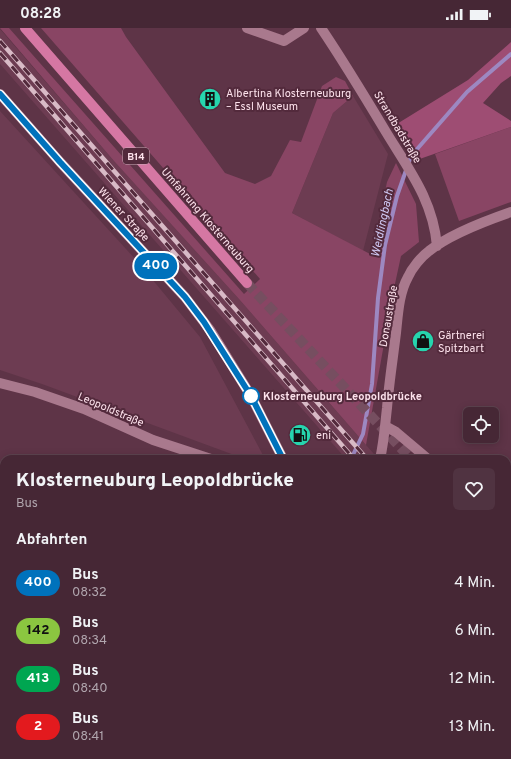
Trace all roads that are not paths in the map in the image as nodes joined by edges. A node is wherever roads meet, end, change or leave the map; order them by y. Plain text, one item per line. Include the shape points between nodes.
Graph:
1 (25, 28) edge
2 (247, 28) edge
3 (304, 28) edge
4 (321, 28) edge
5 (0, 94) edge
6 (511, 212) edge
7 (437, 246) junction
8 (247, 283) tunnel mouth
9 (0, 383) edge
10 (385, 426) junction
11 (199, 455) edge
12 (281, 455) edge
13 (381, 455) edge
14 (423, 455) edge

1 - 8 main road, Umfahrung Klosterneuburg / B14
2 - 3 street via 284,41
4 - 7 street, Strandbadstraße via 420,188 435,226
5 - 12 street, Wiener Straße via 185,297 251,396
6 - 7 street, Donaustraße via 477,225
7 - 10 street, Donaustraße via 412,269 404,286 399,307
9 - 11 street, Leopoldstraße via 36,392 84,409 153,440
10 - 13 street, Donaustraße
10 - 14 street

